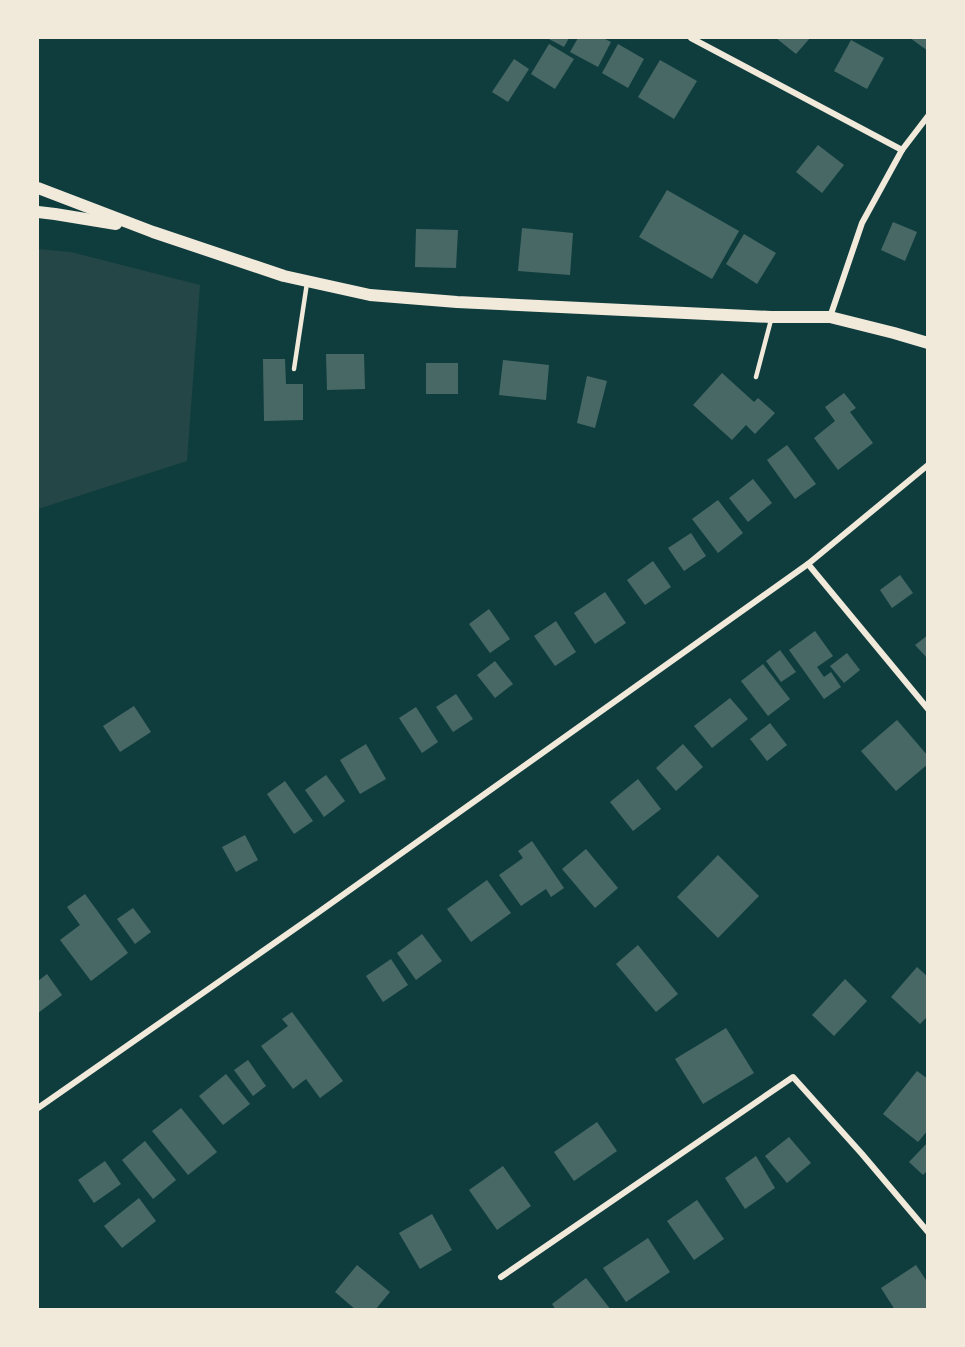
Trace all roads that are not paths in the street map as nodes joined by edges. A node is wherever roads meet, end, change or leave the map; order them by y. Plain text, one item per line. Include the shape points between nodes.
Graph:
1 (691, 38) edge
2 (927, 116) edge
3 (902, 150) junction
4 (38, 188) edge
5 (38, 212) edge
6 (153, 232) junction
7 (307, 281) junction
8 (771, 317) junction
9 (830, 317) junction
10 (927, 343) edge
11 (294, 369) dead end
12 (756, 377) dead end
13 (927, 465) edge
14 (808, 564) junction
15 (927, 708) edge
16 (38, 1108) edge
17 (927, 1232) edge
18 (501, 1277) dead end

1 - 3 street
2 - 3 street
3 - 9 street via 861,223
4 - 6 main road
5 - 6 main road
6 - 7 main road
7 - 8 main road via 370,295 446,301
7 - 11 lane
8 - 9 main road
8 - 12 lane
9 - 10 main road
13 - 14 street
14 - 15 street
14 - 16 street
17 - 18 street via 793,1077

